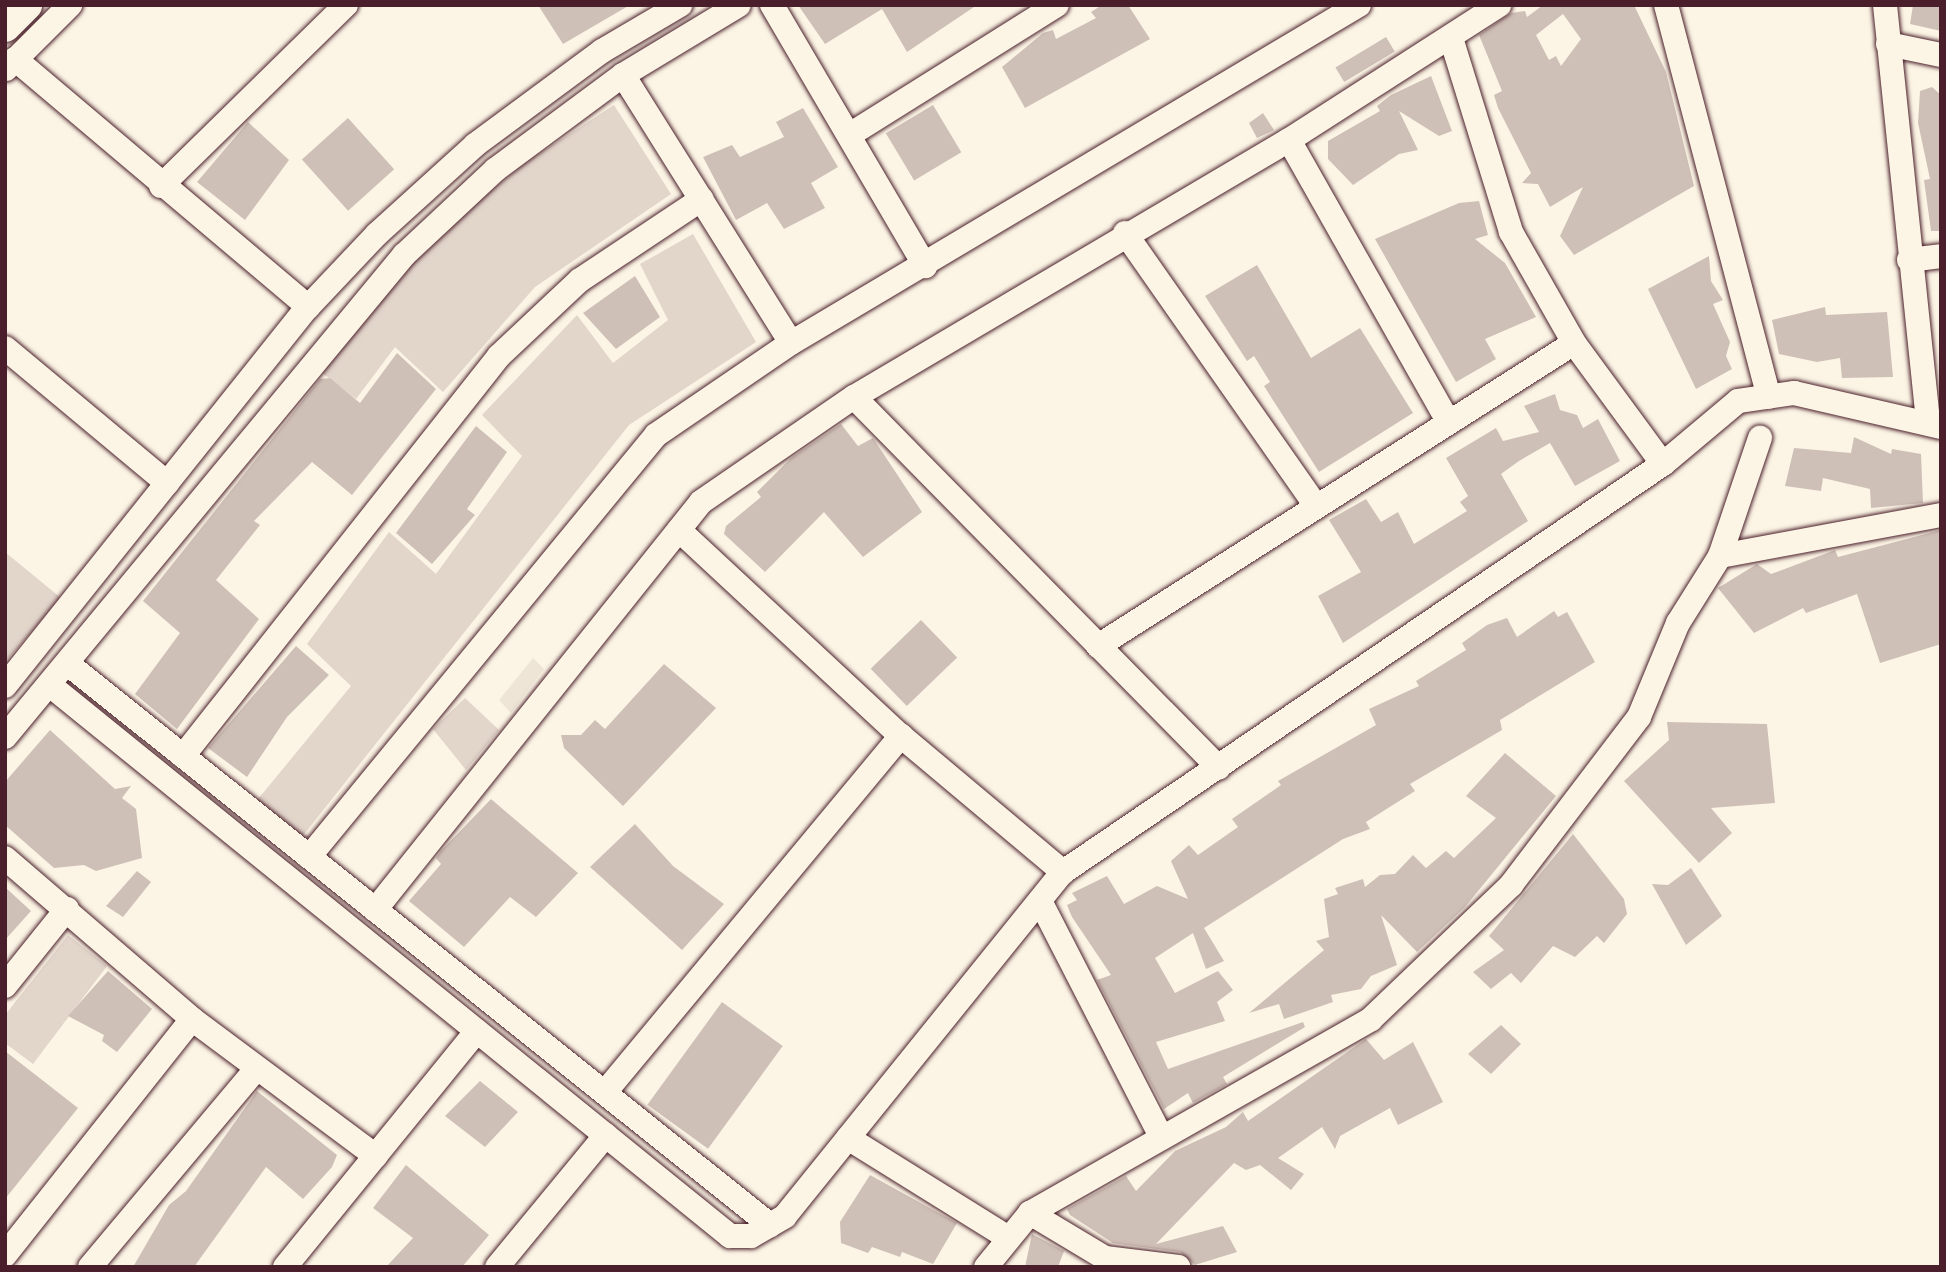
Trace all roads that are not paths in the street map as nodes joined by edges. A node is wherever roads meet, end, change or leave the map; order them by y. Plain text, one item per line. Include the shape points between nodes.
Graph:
1 (26, 5) edge
2 (70, 5) edge
3 (346, 5) edge
4 (680, 5) edge
5 (738, 5) edge
6 (772, 5) edge
7 (1057, 5) edge
8 (1359, 5) edge
9 (1499, 5) edge
10 (1666, 5) edge
11 (1885, 5) edge
12 (5, 26) edge
13 (1451, 38) junction
14 (1888, 44) junction
15 (1941, 55) edge
16 (10, 64) edge
17 (623, 75) junction
18 (851, 134) junction
19 (1289, 140) junction
20 (161, 186) junction
21 (702, 199) junction
22 (1125, 233) junction
23 (1941, 256) edge
24 (1909, 260) junction
25 (925, 265) junction
26 (308, 307) junction
27 (791, 344) junction
28 (1574, 344) junction
29 (5, 348) edge
30 (854, 397) junction
31 (1769, 397) junction
32 (1448, 421) junction
33 (1934, 425) edge
34 (1760, 438) dead end
35 (1663, 464) junction
36 (167, 483) junction
37 (1316, 506) junction
38 (1941, 515) edge
39 (680, 530) junction
40 (1720, 556) junction
41 (1098, 646) junction
42 (68, 664) junction
43 (5, 686) edge
44 (51, 686) junction
45 (901, 736) junction
46 (5, 737) edge
47 (183, 756) junction
48 (1219, 768) junction
49 (309, 857) junction
50 (5, 858) edge
51 (1063, 872) junction
52 (1040, 901) junction
53 (66, 909) junction
54 (375, 910) junction
55 (5, 986) edge
56 (192, 1019) junction
57 (477, 1031) junction
58 (256, 1069) junction
59 (606, 1091) junction
60 (606, 1135) junction
61 (1161, 1136) junction
62 (848, 1138) junction
63 (376, 1156) junction
64 (1030, 1213) junction
65 (770, 1225) junction
66 (1007, 1237) junction
67 (5, 1255) edge
68 (90, 1267) edge
69 (285, 1267) edge
70 (498, 1267) edge
71 (986, 1267) edge
72 (1178, 1267) edge

1 - 12 main road
2 - 16 street
3 - 20 street
4 - 26 street via 602,51 475,145
5 - 17 street
6 - 18 street
7 - 18 street
8 - 25 street
9 - 13 street
10 - 31 street
11 - 14 street
13 - 19 street
13 - 28 street via 1511,232
14 - 15 street
14 - 24 street
16 - 20 street
17 - 21 street
17 - 42 street via 495,170 404,255
18 - 25 street
19 - 22 street
19 - 32 street
20 - 26 street
21 - 27 street
21 - 47 street via 580,280 499,356
22 - 30 street
22 - 37 street
23 - 24 street
24 - 33 street
25 - 27 street
26 - 36 street
27 - 49 street via 656,435
28 - 32 street
28 - 35 street
29 - 36 street
30 - 39 street via 701,502
30 - 41 street
31 - 33 street via 1794,393
31 - 35 street via 1738,401
32 - 37 street
34 - 40 street
35 - 48 street
36 - 43 street
37 - 41 street
38 - 40 street
39 - 45 street
39 - 54 street
40 - 61 street via 1678,623 1639,717 1511,885 1371,1019
41 - 48 street
42 - 44 street
42 - 47 street
44 - 46 street
44 - 57 street
45 - 51 street
45 - 59 street
47 - 49 street
48 - 51 street
49 - 54 street
50 - 53 street
51 - 52 street
52 - 61 street
52 - 62 street
53 - 55 street
53 - 56 street
54 - 59 street
56 - 58 street
56 - 67 street
57 - 60 street
57 - 63 street
58 - 63 street
58 - 68 street
59 - 65 street
60 - 65 street via 730,1236 751,1236
60 - 70 street
61 - 64 street
62 - 65 street
62 - 66 street
63 - 69 street
64 - 66 street
64 - 72 street via 1105,1258
66 - 71 street

